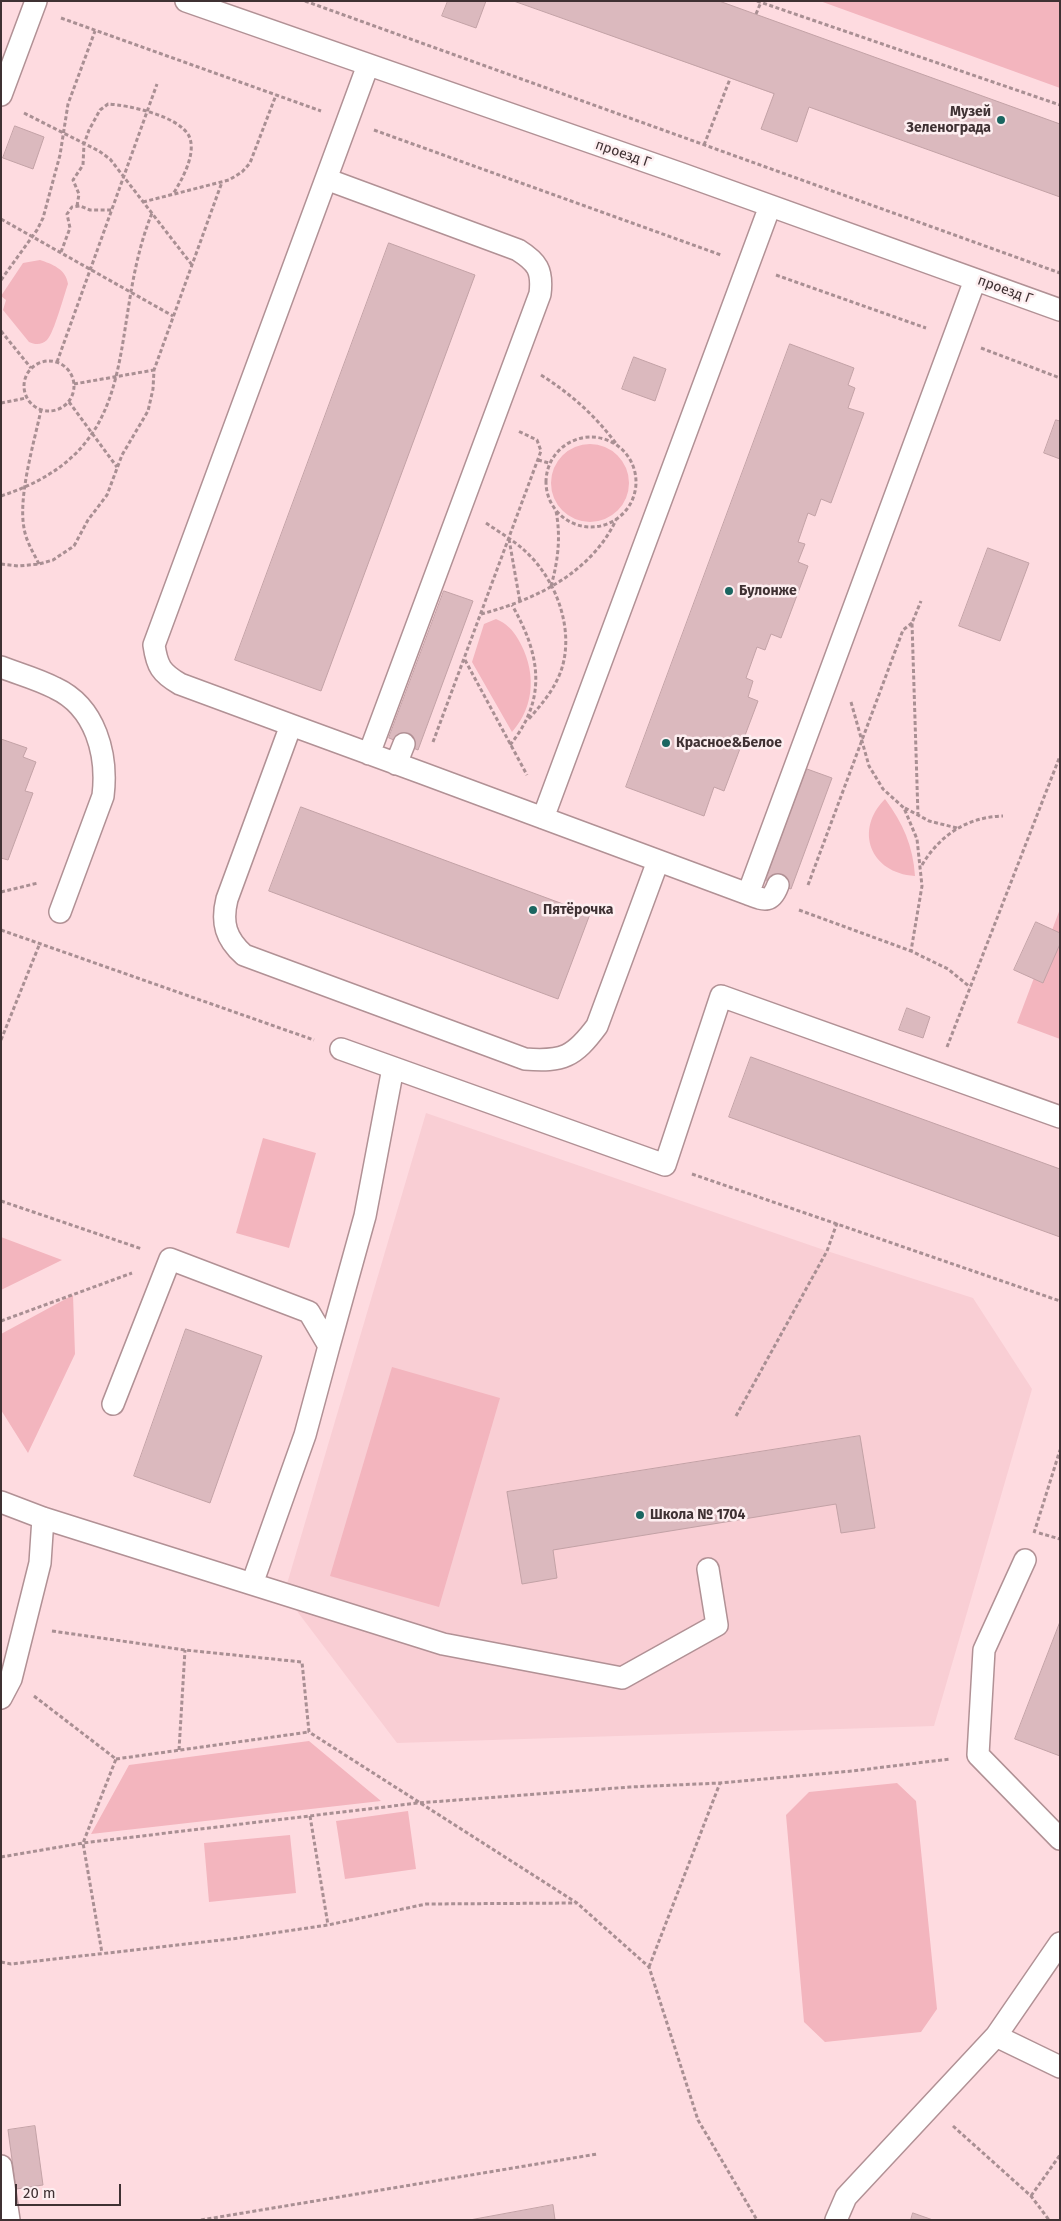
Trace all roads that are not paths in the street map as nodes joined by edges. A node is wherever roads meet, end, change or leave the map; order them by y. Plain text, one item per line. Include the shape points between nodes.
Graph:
1 (186, 1) edge
2 (35, 5) edge
3 (368, 65) junction
4 (1, 95) edge
5 (326, 179) junction
6 (770, 206) junction
7 (975, 280) junction
8 (1060, 310) edge
9 (1, 667) edge
10 (291, 725) junction
11 (404, 744) dead end
12 (369, 754) junction
13 (396, 764) junction
14 (545, 815) junction
15 (658, 860) junction
16 (778, 885) dead end
17 (748, 894) junction
18 (60, 912) dead end
19 (341, 1049) road end
20 (393, 1068) junction
21 (1060, 1118) edge
22 (329, 1346) junction
23 (113, 1404) dead end
24 (1, 1502) edge
25 (42, 1518) junction
26 (1025, 1560) road end
27 (708, 1569) dead end
28 (252, 1584) junction
29 (1, 1698) edge
30 (1060, 1839) edge
31 (1060, 1944) edge
32 (996, 2036) junction
33 (1060, 2066) edge
34 (1, 2166) edge
35 (9, 2220) edge
36 (836, 2220) edge

1 - 3 lane, проезд Г
2 - 4 lane
3 - 5 lane
3 - 6 lane, проезд Г
5 - 10 lane via 154,644 157,662 166,676
5 - 12 lane via 518,250 533,260 541,283 540,294
6 - 7 lane, проезд Г
6 - 14 lane
7 - 8 lane, проезд Г
7 - 17 lane
9 - 18 lane via 57,688 78,705 99,739 104,760 103,796
10 - 12 lane
10 - 15 lane via 227,899 224,926 234,946 244,955 272,966 524,1059 549,1061 570,1054 584,1044 597,1026
11 - 13 lane
12 - 13 lane
13 - 14 lane
14 - 15 lane
15 - 17 lane
16 - 17 lane via 770,898
19 - 20 lane
20 - 21 lane via 665,1164 721,996
20 - 22 lane via 365,1216
22 - 23 lane via 309,1312 170,1259
22 - 28 lane via 305,1435
24 - 25 lane
25 - 28 lane
25 - 29 lane via 40,1563 11,1679
26 - 30 lane via 984,1650 978,1755
27 - 28 lane via 717,1625 622,1678 443,1644
31 - 32 lane
32 - 33 lane
32 - 36 lane via 846,2197
34 - 35 lane

